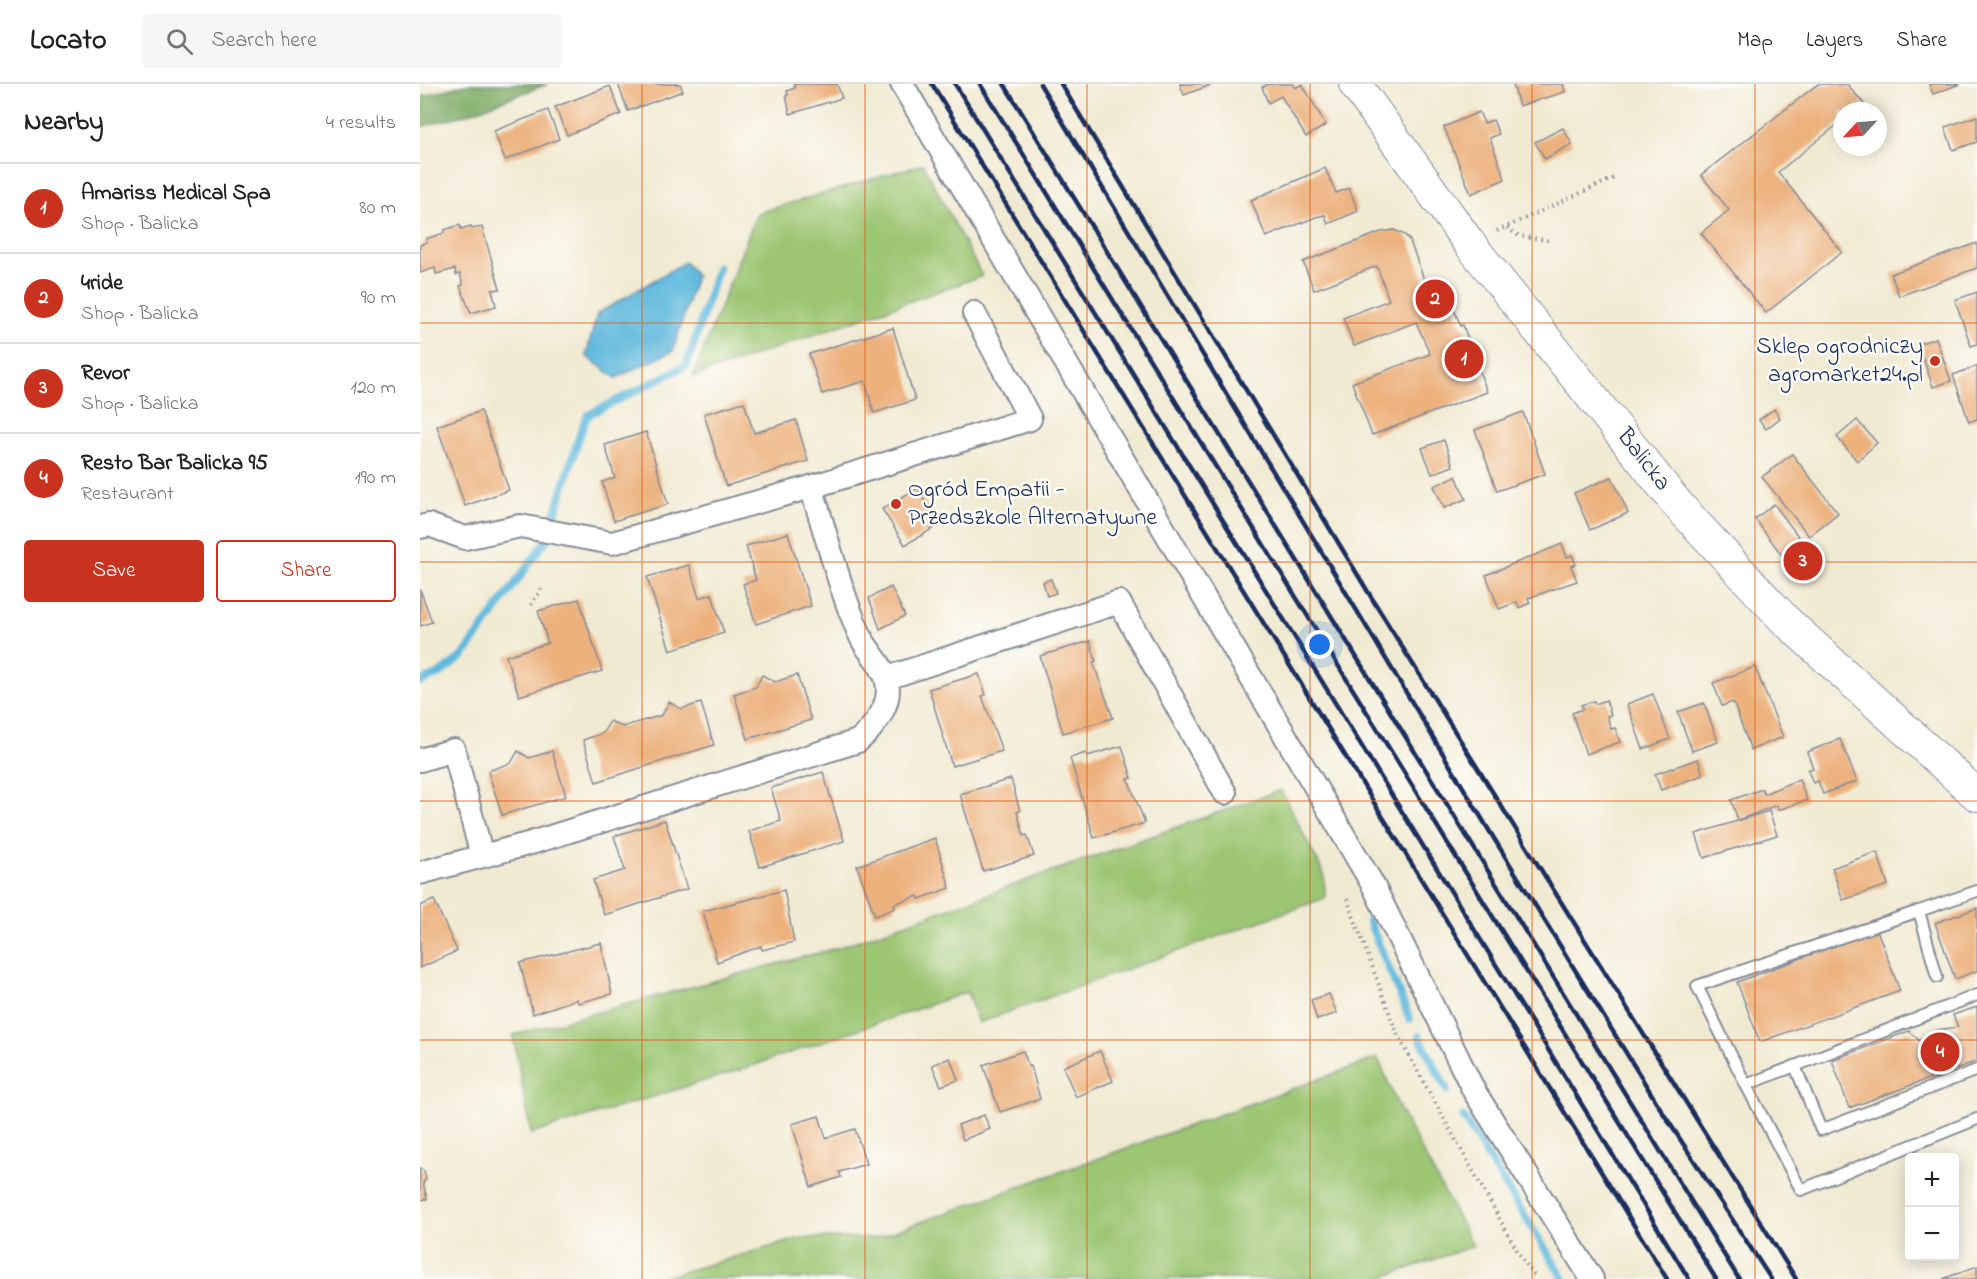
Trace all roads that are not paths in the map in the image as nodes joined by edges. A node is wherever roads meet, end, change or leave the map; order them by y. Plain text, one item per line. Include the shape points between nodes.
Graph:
1 (903, 84) edge
2 (1355, 84) edge
3 (974, 313) dead end
4 (811, 487) junction
5 (420, 527) edge
6 (886, 678) junction
7 (420, 760) edge
8 (1225, 793) dead end
9 (1977, 795) edge
10 (482, 856) junction
11 (420, 873) edge
12 (1977, 891) edge
13 (1919, 911) junction
14 (1937, 977) dead end
15 (1977, 995) edge
16 (1795, 1066) junction
17 (1977, 1070) edge
18 (1746, 1085) junction
19 (1977, 1119) edge
20 (1592, 1279) edge

1 - 20 street via 1368,876 1474,1091
2 - 9 street, Balicka via 1469,243 1678,505 1785,620
3 - 4 street via 1030,419
4 - 5 street via 612,543 520,526 465,538 429,525
4 - 6 street via 860,635
6 - 8 street via 1119,602
6 - 10 street via 881,716 858,741
7 - 10 street via 454,750
10 - 11 street
12 - 13 lane
13 - 14 lane
13 - 18 lane via 1697,986
15 - 16 lane
16 - 17 lane via 1821,1131
16 - 18 lane
18 - 19 lane via 1801,1190

